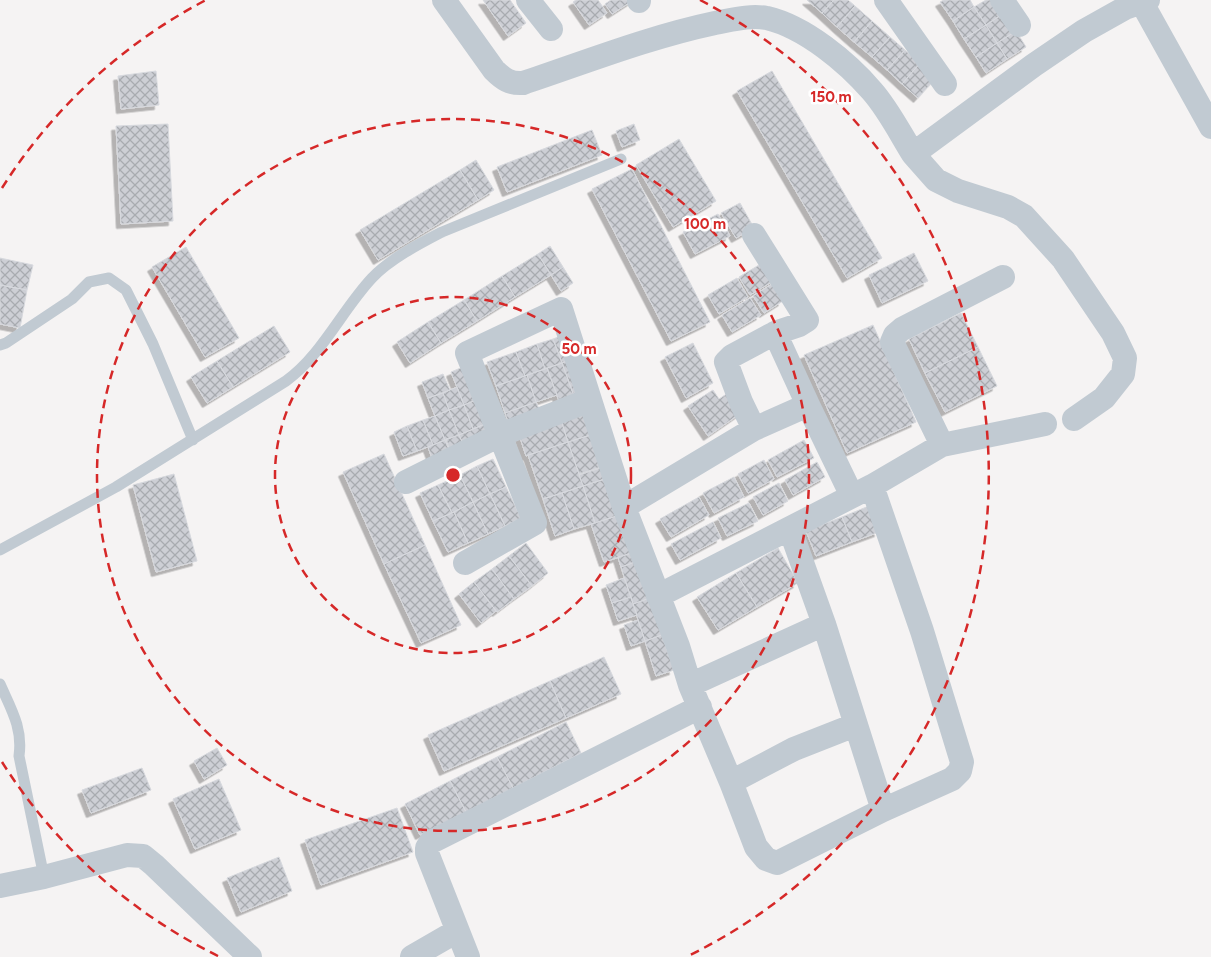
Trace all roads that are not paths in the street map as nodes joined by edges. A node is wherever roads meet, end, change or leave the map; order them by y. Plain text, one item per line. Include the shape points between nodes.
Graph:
1 (444, 0) edge
2 (528, 0) edge
3 (886, 0) edge
4 (1002, 0) edge
5 (1145, 1) edge
6 (1019, 25) dead end
7 (551, 29) dead end
8 (945, 84) dead end
9 (1211, 127) edge
10 (913, 154) junction
11 (620, 159) dead end
12 (754, 234) dead end
13 (1003, 277) dead end
14 (775, 333) junction
15 (0, 345) edge
16 (590, 400) junction
17 (808, 405) junction
18 (1074, 419) dead end
19 (1045, 424) dead end
20 (754, 429) junction
21 (500, 435) junction
22 (193, 440) junction
23 (942, 446) junction
24 (406, 482) dead end
25 (862, 491) junction
26 (624, 507) junction
27 (790, 529) junction
28 (0, 550) edge
29 (465, 563) dead end
30 (658, 596) junction
31 (824, 624) junction
32 (0, 684) edge
33 (690, 684) junction
34 (700, 707) junction
35 (855, 725) junction
36 (731, 782) junction
37 (883, 810) junction
38 (44, 877) junction
39 (0, 886) edge
40 (457, 931) junction
41 (250, 957) edge
42 (412, 957) edge
43 (468, 957) edge

1 - 10 street via 494,70 513,84 682,30 740,18 768,19 804,34 844,62 872,91
2 - 7 street
3 - 8 street
4 - 6 street
5 - 9 street
5 - 10 street via 1084,30
10 - 18 street via 936,180 1024,216 1063,259 1113,333 1125,358 1123,374 1104,398
11 - 22 lane via 442,232 407,252 372,278 296,374
12 - 14 street via 807,320
13 - 23 street via 902,329 892,342
14 - 17 street
14 - 20 street via 726,362
15 - 22 lane via 72,299 89,282 109,278 126,290 153,344
16 - 21 street
16 - 21 street via 562,309 467,353
16 - 26 street
17 - 20 street
17 - 25 street
19 - 23 street
20 - 26 street
21 - 24 street
21 - 29 street via 534,523
22 - 28 lane via 116,487
23 - 25 street
25 - 27 street
25 - 37 street via 922,630 962,762 960,771 952,779
26 - 30 street
27 - 30 street
27 - 31 street
30 - 33 street
31 - 33 street
31 - 35 street
32 - 38 lane via 20,731 19,756
33 - 34 street
34 - 36 street
34 - 40 street via 431,842 427,853
35 - 36 street via 794,749
35 - 37 street
36 - 37 street via 756,847 766,859 777,863
38 - 39 street
38 - 41 street via 128,855 143,856
40 - 42 street
40 - 43 street

